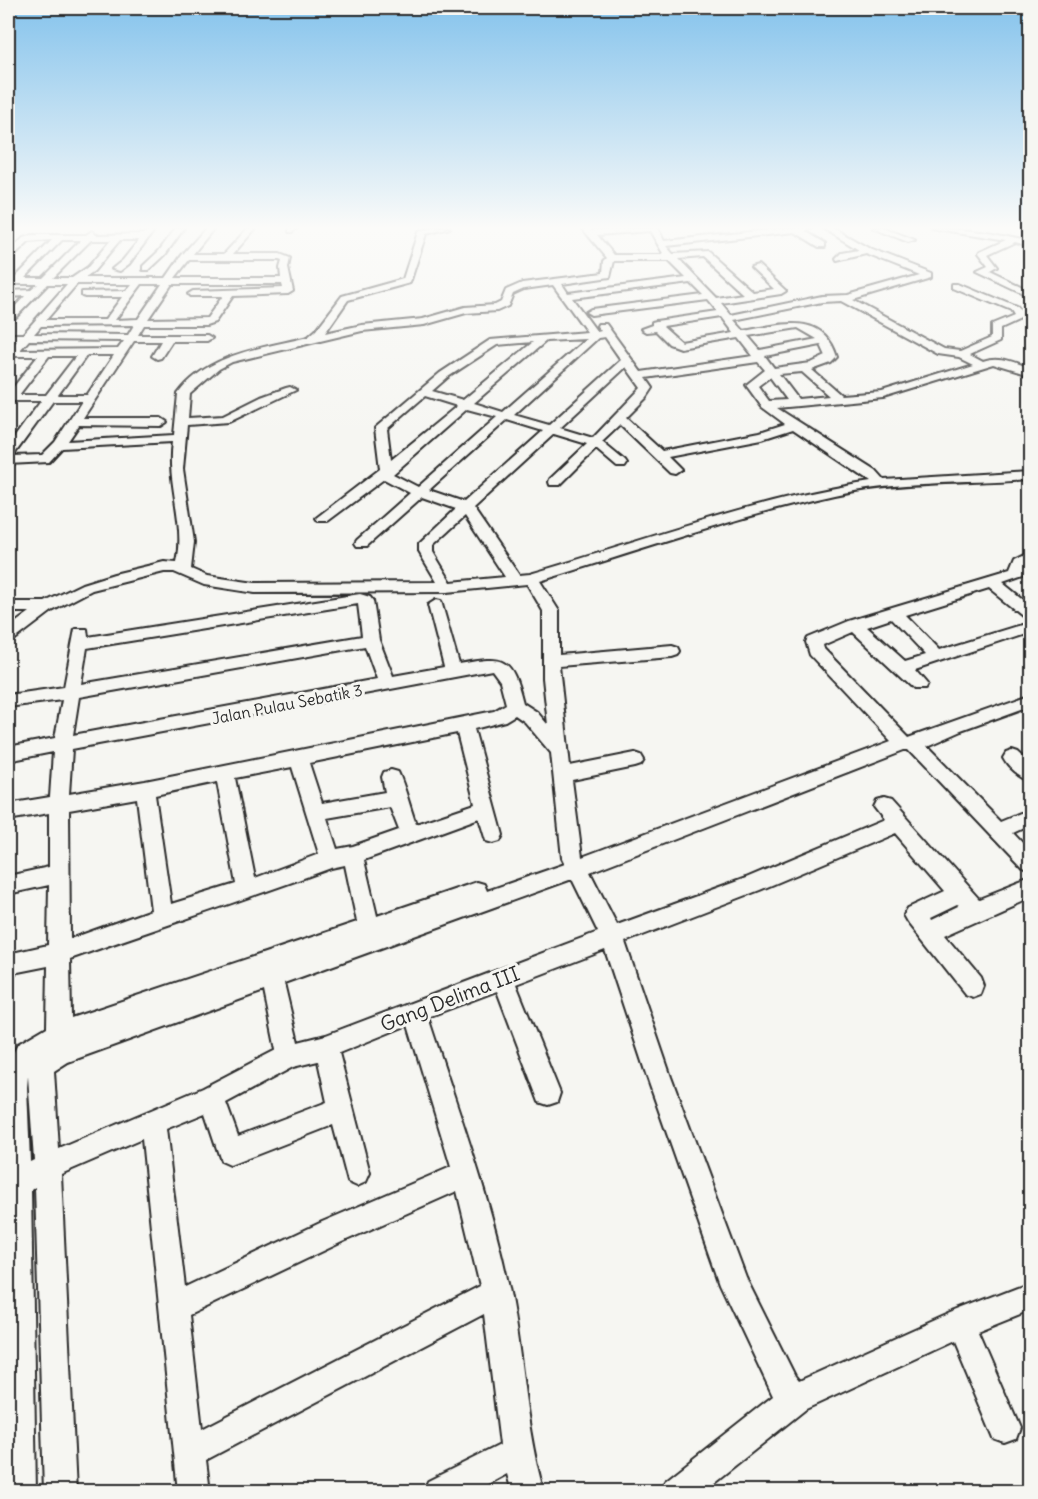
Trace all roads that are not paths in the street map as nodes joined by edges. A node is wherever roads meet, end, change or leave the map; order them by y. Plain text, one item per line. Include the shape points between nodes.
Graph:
1 (27, 298) edge
2 (60, 298) edge
3 (126, 298) edge
4 (158, 298) edge
5 (191, 298) edge
6 (217, 298) edge
7 (226, 298) edge
8 (343, 298) edge
9 (507, 298) edge
10 (566, 298) edge
11 (582, 298) edge
12 (726, 298) edge
13 (848, 298) edge
14 (984, 298) edge
15 (712, 299) junction
16 (844, 299) junction
17 (640, 305) junction
18 (185, 308) junction
19 (49, 312) junction
20 (94, 312) dead end
21 (591, 312) junction
22 (727, 316) junction
23 (107, 317) junction
24 (8, 319) edge
25 (142, 321) junction
26 (39, 322) junction
27 (658, 326) junction
28 (646, 329) dead end
29 (609, 334) junction
30 (594, 335) junction
31 (743, 335) junction
32 (8, 337) edge
33 (25, 337) junction
34 (131, 337) junction
35 (169, 337) junction
36 (207, 338) dead end
37 (314, 338) junction
38 (543, 339) junction
39 (824, 341) junction
40 (680, 345) junction
41 (121, 352) junction
42 (10, 353) edge
43 (46, 353) junction
44 (82, 353) junction
45 (961, 354) junction
46 (157, 356) dead end
47 (760, 356) junction
48 (627, 360) junction
49 (982, 364) junction
50 (804, 368) junction
51 (693, 369) junction
52 (771, 371) junction
53 (1030, 372) edge
54 (640, 376) junction
55 (290, 390) dead end
56 (426, 393) junction
57 (50, 398) junction
58 (90, 398) junction
59 (9, 399) edge
60 (840, 399) junction
61 (794, 402) junction
62 (464, 405) junction
63 (766, 405) junction
64 (505, 417) junction
65 (619, 418) junction
66 (73, 422) junction
67 (161, 422) dead end
68 (182, 422) junction
69 (795, 426) junction
70 (550, 429) junction
71 (180, 438) junction
72 (594, 442) junction
73 (59, 445) junction
74 (8, 453) edge
75 (659, 455) junction
76 (8, 460) edge
77 (621, 464) dead end
78 (675, 470) dead end
79 (386, 471) junction
80 (1030, 475) edge
81 (555, 482) dead end
82 (881, 484) junction
83 (420, 492) junction
84 (466, 508) junction
85 (323, 518) dead end
86 (362, 543) dead end
87 (1030, 557) edge
88 (183, 571) junction
89 (523, 580) junction
90 (993, 584) junction
91 (447, 586) junction
92 (436, 605) dead end
93 (8, 607) edge
94 (46, 607) junction
95 (894, 613) junction
96 (1030, 614) edge
97 (855, 625) junction
98 (1030, 627) edge
99 (8, 636) edge
100 (371, 640) junction
101 (672, 651) dead end
102 (936, 657) junction
103 (551, 661) junction
104 (903, 668) junction
105 (453, 671) junction
106 (919, 684) dead end
107 (388, 685) junction
108 (71, 692) junction
109 (1030, 692) edge
110 (1030, 700) edge
111 (8, 701) edge
112 (515, 707) junction
113 (464, 725) junction
114 (905, 741) junction
115 (63, 745) junction
116 (560, 752) junction
117 (8, 754) edge
118 (298, 757) junction
119 (1012, 758) dead end
120 (635, 760) dead end
121 (224, 772) junction
122 (1030, 774) edge
123 (563, 775) junction
124 (391, 777) dead end
125 (145, 789) junction
126 (396, 798) junction
127 (59, 802) junction
128 (486, 808) junction
129 (8, 812) edge
130 (315, 812) junction
131 (1030, 817) edge
132 (999, 830) junction
133 (411, 835) junction
134 (493, 835) dead end
135 (353, 855) junction
136 (330, 860) junction
137 (574, 863) junction
138 (1030, 864) edge
139 (60, 873) junction
140 (8, 885) edge
141 (1030, 888) edge
142 (247, 890) junction
143 (968, 902) junction
144 (162, 916) junction
145 (369, 929) junction
146 (612, 937) junction
147 (58, 952) junction
148 (8, 964) edge
149 (272, 978) junction
150 (503, 978) junction
151 (973, 986) dead end
152 (415, 1011) junction
153 (59, 1034) junction
154 (326, 1047) junction
155 (289, 1056) junction
156 (11, 1088) edge
157 (548, 1093) dead end
158 (212, 1097) junction
159 (342, 1109) junction
160 (153, 1123) junction
161 (47, 1167) junction
162 (357, 1173) dead end
163 (466, 1174) junction
164 (13, 1186) edge
165 (496, 1293) junction
166 (1030, 1296) edge
167 (174, 1307) junction
168 (960, 1323) junction
169 (795, 1398) junction
170 (13, 1406) edge
171 (1005, 1428) dead end
172 (191, 1451) junction
173 (517, 1453) junction
174 (20, 1491) edge
175 (60, 1491) edge
176 (194, 1491) edge
177 (439, 1491) edge
178 (528, 1491) edge
179 (676, 1491) edge

1 - 24 street
2 - 19 street
3 - 23 street
4 - 25 street
5 - 18 street
6 - 18 street
7 - 18 street via 212,320
8 - 37 street
9 - 37 street via 496,309 465,310 424,322
10 - 30 street
11 - 21 street
12 - 15 street
13 - 16 street
14 - 45 street via 1014,310 1020,318 996,328 997,338
15 - 17 street
15 - 22 street
16 - 22 street via 822,298
16 - 45 street via 942,352
17 - 21 street
17 - 27 street
18 - 25 street
19 - 20 street
19 - 26 street
21 - 29 street
22 - 27 street
22 - 31 street
23 - 25 street
23 - 26 street
25 - 34 street
26 - 33 street
27 - 28 street
27 - 40 street
29 - 30 street
29 - 48 street
30 - 38 street
30 - 64 street
31 - 39 street via 798,325
31 - 40 street
31 - 47 street
32 - 33 street
33 - 34 street
33 - 42 street
34 - 35 street
34 - 41 street
35 - 36 street
35 - 46 street
37 - 68 street via 233,358 215,367 184,394
38 - 56 street via 509,335 444,375
38 - 62 street
39 - 47 street
39 - 50 street via 831,359
40 - 51 street
41 - 44 street
41 - 58 street
42 - 43 street
43 - 44 street
43 - 59 street
44 - 57 street
45 - 49 street
47 - 51 street
47 - 52 street
48 - 54 street
48 - 70 street
49 - 53 street via 1002,362
49 - 60 street via 883,395
50 - 52 street
50 - 60 street
51 - 54 street
52 - 61 street
52 - 63 street via 752,385
54 - 65 street via 646,390
55 - 68 street via 225,419
56 - 62 street
56 - 79 street via 381,428
57 - 58 street
57 - 59 street
57 - 74 street
58 - 66 street
60 - 61 street
61 - 63 street
62 - 64 street
62 - 79 street
63 - 69 street
64 - 70 street
64 - 83 street
65 - 72 street
65 - 75 street
66 - 67 street
66 - 73 street
68 - 71 street
69 - 75 street
69 - 82 street via 860,466
70 - 72 street
70 - 84 street
71 - 73 street
71 - 88 street via 177,456 186,545
72 - 77 street
72 - 81 street
73 - 76 street via 45,459
75 - 78 street
79 - 83 street via 394,480
79 - 85 street
80 - 82 street
82 - 89 street via 834,491
83 - 84 street
83 - 86 street
84 - 89 street
84 - 91 street via 424,546
87 - 90 street via 1019,564 1018,574
88 - 91 street via 204,580 255,588
88 - 94 street via 168,566 133,573 89,586
89 - 91 street
89 - 103 street via 551,611
90 - 95 street
90 - 96 street
92 - 105 street
93 - 94 street
94 - 99 street
95 - 97 street
95 - 102 street
97 - 104 street
97 - 114 street via 821,638 813,646
98 - 102 street
100 - 107 street
100 - 108 street
100 - 108 street via 365,602 357,598 81,638
101 - 103 street
102 - 104 street
103 - 116 street
104 - 106 street
105 - 107 street, Jalan Pulau Sebatik 3
105 - 112 street, Jalan Pulau Sebatik 3 via 501,666
107 - 115 street, Jalan Pulau Sebatik 3
108 - 111 street
108 - 115 street
109 - 114 street
110 - 114 street
112 - 113 street via 499,716
112 - 116 street via 531,717
113 - 118 street
113 - 128 street
114 - 132 street
114 - 137 street via 733,810
115 - 117 street, Jalan Pulau Sebatik 3
115 - 127 street
116 - 123 street
118 - 121 street
118 - 130 street
119 - 122 street
120 - 123 street
121 - 125 street
121 - 142 street
123 - 137 street
124 - 126 street
125 - 127 street
125 - 144 street
126 - 130 street
126 - 133 street
127 - 129 street
127 - 139 street
128 - 133 street
128 - 134 street
130 - 136 street
131 - 132 street
132 - 138 street
133 - 135 street
135 - 136 street
135 - 145 street
136 - 142 street
137 - 145 street
137 - 146 street
137 - 149 street
139 - 140 street
139 - 147 street
141 - 143 street
142 - 144 street
143 - 146 street, Gang Delima III via 891,815 865,835 753,884
143 - 151 street via 915,915
144 - 147 street
145 - 153 street
146 - 150 street, Gang Delima III
146 - 169 street via 734,1284 772,1366
147 - 148 street
147 - 153 street
149 - 155 street
149 - 161 street via 61,1053 45,1063 40,1075
150 - 152 street, Gang Delima III
150 - 157 street
152 - 154 street, Gang Delima III
152 - 163 street
153 - 156 street via 25,1051
154 - 155 street, Gang Delima III
154 - 159 street
155 - 158 street, Gang Delima III
156 - 164 street
158 - 159 street via 230,1152
158 - 160 street, Gang Delima III
159 - 162 street
160 - 161 street, Gang Delima III
160 - 167 street
161 - 164 street, Gang Delima III
161 - 175 street
163 - 165 street
163 - 167 street
164 - 170 street
165 - 172 street
165 - 173 street
166 - 168 street
167 - 172 street
168 - 169 street
168 - 171 street
169 - 179 street
170 - 174 street
172 - 176 street
173 - 177 street
173 - 178 street

